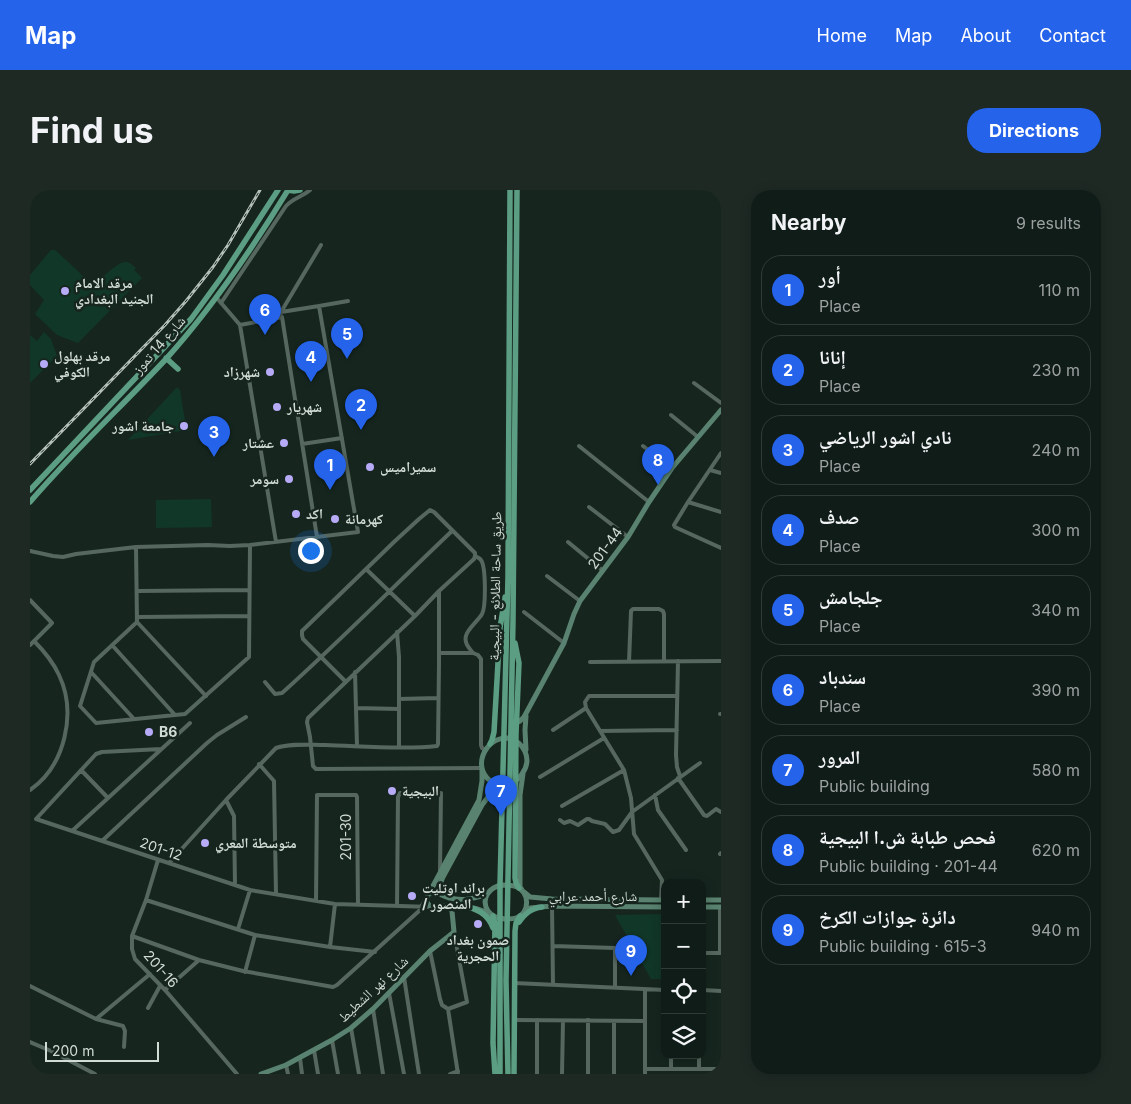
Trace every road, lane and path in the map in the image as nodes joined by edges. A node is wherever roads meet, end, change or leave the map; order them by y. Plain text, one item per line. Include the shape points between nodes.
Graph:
1 (278, 190) edge
2 (288, 190) edge
3 (300, 190) edge
4 (310, 190) edge
5 (510, 190) edge
6 (517, 190) edge
7 (321, 245) dead end
8 (216, 297) junction
9 (348, 302) dead end
10 (221, 303) junction
11 (319, 306) junction
12 (281, 312) junction
13 (282, 317) junction
14 (240, 325) junction
15 (166, 358) junction
16 (178, 369) dead end
17 (694, 383) dead end
18 (721, 403) edge
19 (721, 410) edge
20 (671, 415) dead end
21 (698, 437) junction
22 (342, 438) junction
23 (302, 444) junction
24 (579, 446) dead end
25 (643, 446) dead end
26 (721, 453) edge
27 (672, 468) junction
28 (710, 470) junction
29 (721, 473) edge
30 (30, 490) edge
31 (30, 502) edge
32 (649, 502) junction
33 (688, 502) junction
34 (589, 507) dead end
35 (721, 512) edge
36 (452, 531) junction
37 (317, 537) junction
38 (628, 537) junction
39 (276, 542) junction
40 (568, 542) dead end
41 (250, 545) junction
42 (136, 547) junction
43 (721, 548) edge
44 (30, 551) edge
45 (475, 556) junction
46 (366, 569) junction
47 (602, 570) junction
48 (547, 576) dead end
49 (508, 577) junction
50 (249, 590) junction
51 (137, 591) junction
52 (439, 591) junction
53 (389, 592) junction
54 (30, 600) edge
55 (580, 601) junction
56 (524, 612) dead end
57 (249, 616) junction
58 (415, 616) junction
59 (137, 617) junction
60 (137, 622) junction
61 (398, 632) junction
62 (34, 641) junction
63 (564, 643) junction
64 (30, 644) edge
65 (112, 645) junction
66 (439, 653) junction
67 (473, 653) junction
68 (322, 657) junction
69 (664, 661) junction
70 (678, 661) junction
71 (721, 661) edge
72 (590, 662) dead end
73 (629, 662) junction
74 (512, 667) junction
75 (91, 672) junction
76 (355, 672) junction
77 (345, 681) junction
78 (265, 682) dead end
79 (206, 696) junction
80 (678, 696) junction
81 (438, 698) junction
82 (399, 699) junction
83 (356, 708) junction
84 (586, 708) junction
85 (399, 709) junction
86 (527, 711) junction
87 (175, 715) junction
88 (246, 717) dead end
89 (134, 719) junction
90 (190, 723) dead end
91 (553, 730) dead end
92 (600, 730) junction
93 (677, 730) junction
94 (506, 738) junction
95 (604, 738) junction
96 (490, 744) junction
97 (311, 745) junction
98 (358, 746) junction
99 (399, 747) junction
100 (161, 749) junction
101 (485, 750) junction
102 (527, 756) junction
103 (700, 763) dead end
104 (260, 764) junction
105 (482, 769) junction
106 (81, 770) junction
107 (524, 770) junction
108 (624, 770) junction
109 (540, 777) dead end
110 (679, 777) junction
111 (505, 785) junction
112 (30, 790) edge
113 (655, 795) junction
114 (108, 798) junction
115 (226, 800) junction
116 (562, 806) dead end
117 (632, 812) junction
118 (721, 812) edge
119 (30, 817) edge
120 (36, 819) junction
121 (560, 820) dead end
122 (72, 831) junction
123 (102, 841) junction
124 (686, 850) dead end
125 (158, 860) junction
126 (169, 863) junction
127 (440, 872) junction
128 (520, 876) junction
129 (661, 879) edge
130 (235, 885) junction
131 (491, 889) junction
132 (250, 890) junction
133 (522, 890) junction
134 (276, 894) junction
135 (428, 896) junction
136 (449, 898) junction
137 (542, 898) junction
138 (146, 900) junction
139 (661, 900) edge
140 (706, 900) edge
141 (721, 900) edge
142 (316, 901) junction
143 (335, 904) junction
144 (358, 905) junction
145 (397, 906) junction
146 (443, 906) junction
147 (465, 906) junction
148 (552, 906) junction
149 (421, 907) junction
150 (434, 907) junction
151 (542, 907) junction
152 (661, 907) edge
153 (706, 907) edge
154 (720, 907) edge
155 (522, 914) junction
156 (453, 916) junction
157 (493, 916) junction
158 (238, 929) junction
159 (454, 932) junction
160 (255, 935) junction
161 (132, 936) junction
162 (515, 936) junction
163 (495, 942) junction
164 (553, 946) junction
165 (330, 947) junction
166 (430, 951) junction
167 (374, 952) junction
168 (706, 953) edge
169 (720, 953) edge
170 (199, 960) junction
171 (245, 972) junction
172 (150, 974) junction
173 (404, 976) junction
174 (503, 982) junction
175 (514, 983) junction
176 (553, 984) junction
177 (30, 986) edge
178 (160, 986) junction
179 (615, 987) junction
180 (165, 990) junction
181 (645, 990) junction
182 (661, 990) edge
183 (706, 990) edge
184 (721, 990) edge
185 (389, 992) junction
186 (148, 1008) dead end
187 (372, 1009) junction
188 (448, 1009) junction
189 (96, 1019) junction
190 (514, 1020) junction
191 (537, 1020) junction
192 (563, 1020) junction
193 (588, 1020) junction
194 (614, 1020) junction
195 (645, 1021) junction
196 (350, 1028) junction
197 (332, 1040) junction
198 (30, 1042) edge
199 (124, 1047) dead end
200 (314, 1050) junction
201 (300, 1058) junction
202 (671, 1059) edge
203 (699, 1059) edge
204 (286, 1065) junction
205 (671, 1068) junction
206 (645, 1069) junction
207 (699, 1069) junction
208 (707, 1069) junction
209 (721, 1069) edge
210 (458, 1072) edge
211 (95, 1074) edge
212 (236, 1074) edge
213 (262, 1074) edge
214 (288, 1074) edge
215 (302, 1074) edge
216 (318, 1074) edge
217 (338, 1074) edge
218 (359, 1074) edge
219 (383, 1074) edge
220 (404, 1074) edge
221 (420, 1074) edge
222 (450, 1074) edge
223 (494, 1074) edge
224 (500, 1074) edge
225 (508, 1074) edge
226 (514, 1074) edge
227 (537, 1074) edge
228 (562, 1074) edge
229 (588, 1074) edge
230 (614, 1074) edge
231 (645, 1074) edge
232 (706, 1074) edge

1 - 30 main road, شارع 14 تموز via 190,319
2 - 3 main road
2 - 8 main road, شارع 14 تموز
4 - 10 street via 286,206
5 - 49 main road, طريق ساحة الطلائع - البيجية
6 - 74 main road, طريق ساحة الطلائع - البيجية
7 - 12 street
8 - 10 street
8 - 15 main road, شارع 14 تموز
9 - 11 street
10 - 14 street
11 - 12 street
11 - 22 street
12 - 13 street
13 - 14 street
13 - 23 street
14 - 39 street
15 - 16 main road
15 - 31 main road, شارع 14 تموز
17 - 18 street
19 - 21 main road, 201-44
20 - 21 street
21 - 27 main road, 201-44
22 - 23 street
22 - 37 street via 358,532
23 - 37 street
24 - 32 street
25 - 27 street
26 - 28 street
27 - 32 main road, 201-44
28 - 29 street
28 - 33 street
32 - 38 main road, 201-44
33 - 35 street
33 - 43 street via 674,527
34 - 38 street
36 - 45 street
36 - 46 street via 430,510
36 - 53 street
37 - 39 street
38 - 47 main road, 201-44
39 - 41 street
40 - 47 street
41 - 42 street
41 - 50 street
42 - 44 street via 59,557
42 - 51 street
45 - 52 street
45 - 67 street via 482,561 484,594 483,613 465,638
46 - 53 street
46 - 68 street via 302,631 303,639
47 - 55 main road, 201-44
48 - 55 street
49 - 74 main road, طريق ساحة الطلائع - البيجية
49 - 96 main road via 500,621 494,732
50 - 51 street
50 - 57 street
51 - 59 street
52 - 58 street
52 - 66 street
53 - 58 street
53 - 68 street
54 - 62 street via 52,623
55 - 63 main road, 201-44
56 - 63 street
57 - 59 street
57 - 79 street via 249,657
58 - 61 street
59 - 60 street
60 - 65 street
60 - 79 street
61 - 76 street
61 - 82 street
62 - 64 street
62 - 112 street via 60,676 68,716 59,755
63 - 86 main road, 201-44
65 - 75 street via 94,662
65 - 87 street
66 - 67 street
66 - 81 street
67 - 101 street via 482,661 481,745
68 - 77 street
68 - 78 street via 282,693 275,694
69 - 70 street
69 - 73 street
69 - 73 street via 663,611 633,609
70 - 71 street
70 - 80 street
72 - 73 street
74 - 133 main road via 516,734 515,861 516,881
74 - 174 main road, طريق ساحة الطلائع - البيجية
75 - 89 street
75 - 89 street via 80,706 96,723
76 - 77 street
76 - 83 street
77 - 97 street via 308,718
79 - 87 street via 185,714
80 - 84 street via 590,696 585,700
80 - 93 street
81 - 82 street
81 - 99 street via 437,746
82 - 85 street
83 - 85 street
83 - 98 street
84 - 91 street
84 - 92 street
85 - 99 street
86 - 94 main road, 201-44 via 523,719 513,725 510,737
86 - 102 main road, 201-44 via 524,725
87 - 89 street
88 - 123 street via 207,743
90 - 100 street
92 - 93 street
92 - 95 street
93 - 110 street
94 - 96 main road
94 - 102 main road via 520,744
95 - 108 street
95 - 109 street
96 - 101 main road
97 - 98 street
97 - 104 street via 276,748
97 - 105 street via 316,770
98 - 99 street
100 - 106 street via 99,752
100 - 114 street
101 - 105 main road
102 - 107 main road
103 - 110 street
104 - 115 street
104 - 134 street via 274,781
105 - 111 main road via 491,781
105 - 127 main road via 479,800
106 - 114 street
106 - 120 street
107 - 111 main road via 515,782
107 - 128 main road via 520,795
108 - 116 street
108 - 117 street
110 - 113 street
110 - 118 street via 704,815 716,810
111 - 136 main road via 495,790 482,804 443,876 440,890
113 - 117 street
113 - 124 street via 658,810
114 - 122 street
115 - 126 street
115 - 130 street via 234,816
117 - 121 street via 619,830 613,832 605,824 589,819 578,825
117 - 129 street via 634,834
119 - 120 street, 201-12
120 - 122 street, 201-12
122 - 123 street, 201-12
123 - 125 street, 201-12
125 - 126 street, 201-12
125 - 138 street
126 - 130 street, 201-12
127 - 135 main road
127 - 145 street via 441,793 400,793
128 - 133 main road
128 - 137 main road via 528,892
130 - 132 street, 201-12
131 - 133 main road via 502,885
131 - 136 main road via 476,897
131 - 157 main road via 485,904
132 - 134 street, 201-12
132 - 158 street
133 - 137 main road, شارع أحمد عرابي via 530,897
133 - 155 main road via 527,904
134 - 142 street, 201-12
135 - 136 main road via 434,892
135 - 149 street
135 - 150 main road via 429,906
137 - 139 main road, شارع أحمد عرابي
138 - 158 street
138 - 161 street
140 - 141 main road
142 - 143 street, 201-12
142 - 144 street, 201-30 via 317,795 356,795
143 - 144 street, 201-12
143 - 165 street
144 - 145 street, 201-12
145 - 149 street, 201-12
146 - 147 main road, 201-12
146 - 150 main road, 201-12
146 - 156 main road via 450,908
147 - 156 main road via 455,909
147 - 157 main road, 201-12 via 481,909
147 - 163 main road via 478,910 489,919
148 - 151 main road, شارع أحمد عرابي
148 - 152 main road, شارع أحمد عرابي
148 - 164 street
149 - 150 street, 201-12
149 - 167 street
151 - 155 main road, شارع أحمد عرابي via 530,908
151 - 162 main road via 534,908 523,917
153 - 154 main road
154 - 169 street
155 - 157 main road via 509,919
155 - 162 main road via 516,923
156 - 159 main road
157 - 163 main road
158 - 160 street
159 - 166 main road, شارع نهر الشطيط
159 - 188 street via 467,1002
160 - 165 street
160 - 171 street
161 - 170 street
161 - 172 street, 201-16 via 135,959
162 - 175 main road
163 - 223 main road
164 - 176 street
164 - 179 street via 615,948
165 - 167 street
166 - 173 main road, شارع نهر الشطيط
166 - 188 street via 440,999
167 - 171 street via 333,987
168 - 169 street
170 - 171 street
170 - 180 street
172 - 178 street, 201-16
172 - 189 street
173 - 185 main road, شارع نهر الشطيط
173 - 221 street
174 - 224 main road
174 - 225 main road
175 - 176 street
175 - 190 main road
176 - 179 street
177 - 189 street
178 - 180 street, 201-16
178 - 186 street
179 - 181 street
180 - 212 street, 201-16
181 - 182 street
181 - 195 street
183 - 184 street
185 - 187 main road, شارع نهر الشطيط
185 - 220 street
187 - 196 main road, شارع نهر الشطيط
187 - 219 street
188 - 210 street
189 - 199 street via 123,1026
190 - 191 street
190 - 226 main road
191 - 192 street
191 - 227 street
192 - 193 street
192 - 228 street
193 - 194 street
193 - 229 street
194 - 195 street
194 - 230 street
195 - 206 street
196 - 197 main road, شارع نهر الشطيط
196 - 218 street
197 - 200 main road, شارع نهر الشطيط
197 - 217 street
198 - 211 street
200 - 201 main road, شارع نهر الشطيط
200 - 216 street
201 - 204 main road, شارع نهر الشطيط
201 - 215 street
202 - 205 street
203 - 207 street
204 - 213 main road, شارع نهر الشطيط
204 - 214 street
205 - 206 street
205 - 207 street
206 - 231 street
207 - 208 street
208 - 209 street
208 - 232 street
210 - 222 street

